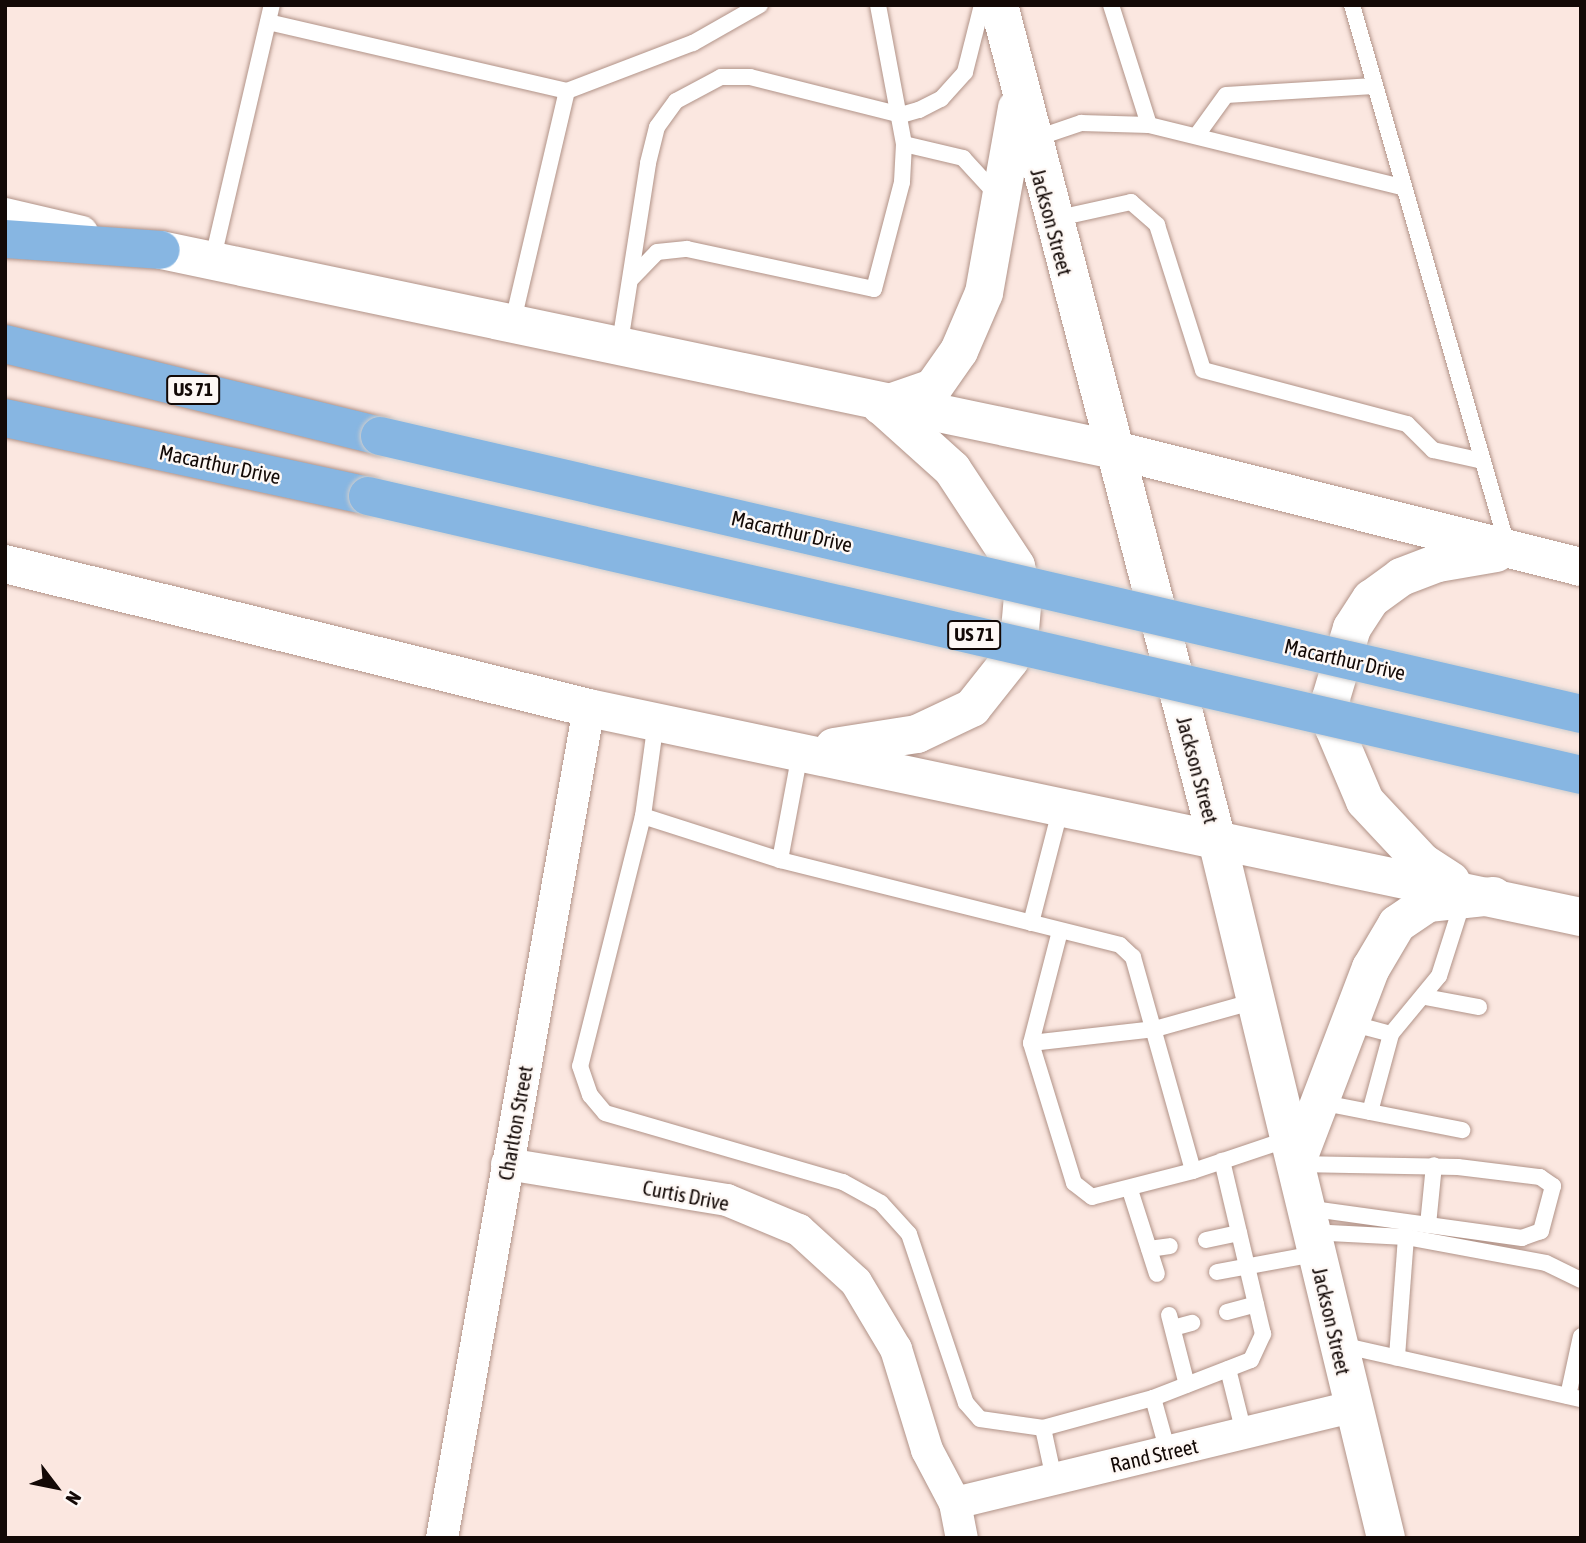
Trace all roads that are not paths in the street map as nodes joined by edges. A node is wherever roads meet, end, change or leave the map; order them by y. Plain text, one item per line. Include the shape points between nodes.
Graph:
1 (272, 5) edge
2 (760, 5) edge
3 (878, 5) edge
4 (982, 5) edge
5 (999, 5) edge
6 (1111, 5) edge
7 (1352, 5) edge
8 (268, 22) junction
9 (1374, 86) junction
10 (567, 91) junction
11 (1019, 99) junction
12 (901, 115) junction
13 (1149, 125) junction
14 (1197, 135) junction
15 (1030, 141) junction
16 (904, 144) junction
17 (1402, 187) junction
18 (1000, 200) junction
19 (5, 214) edge
20 (1052, 219) junction
21 (5, 239) edge
22 (161, 250) junction
23 (211, 264) junction
24 (631, 281) junction
25 (511, 327) junction
26 (5, 344) edge
27 (618, 350) junction
28 (881, 406) junction
29 (5, 418) edge
30 (1115, 450) junction
31 (1483, 461) junction
32 (1508, 551) junction
33 (5, 564) edge
34 (1581, 568) edge
35 (589, 708) junction
36 (1581, 714) edge
37 (656, 722) junction
38 (800, 750) junction
39 (1581, 775) edge
40 (1061, 807) junction
41 (643, 816) junction
42 (1217, 840) junction
43 (780, 860) junction
44 (1473, 894) junction
45 (1581, 916) edge
46 (1031, 923) junction
47 (1060, 931) junction
48 (1425, 997) junction
49 (1255, 1001) junction
50 (1479, 1007) dead end
51 (1350, 1023) junction
52 (1154, 1029) junction
53 (1391, 1034) junction
54 (1031, 1043) junction
55 (1324, 1103) junction
56 (1370, 1112) junction
57 (1462, 1130) dead end
58 (1292, 1152) junction
59 (1222, 1161) junction
60 (507, 1164) junction
61 (1434, 1165) junction
62 (1193, 1171) junction
63 (1130, 1189) junction
64 (1428, 1225) junction
65 (1310, 1231) junction
66 (1239, 1233) junction
67 (1406, 1237) junction
68 (1206, 1240) dead end
69 (1170, 1246) dead end
70 (1149, 1249) junction
71 (1246, 1264) junction
72 (1217, 1272) dead end
73 (1157, 1274) dead end
74 (1581, 1280) edge
75 (1256, 1304) junction
76 (1227, 1312) dead end
77 (1192, 1323) dead end
78 (1581, 1336) edge
79 (1337, 1344) junction
80 (1396, 1358) junction
81 (1228, 1369) junction
82 (1187, 1385) junction
83 (1575, 1397) edge
84 (1153, 1398) junction
85 (1352, 1407) junction
86 (1043, 1428) junction
87 (1244, 1433) junction
88 (1168, 1451) junction
89 (1054, 1479) junction
90 (955, 1503) junction
91 (442, 1538) edge
92 (962, 1538) edge
93 (1386, 1538) edge

1 - 8 lane
2 - 10 lane via 693,43
3 - 12 lane
4 - 12 lane via 965,72 941,99
5 - 11 street, Jackson Street
6 - 13 lane
7 - 9 lane
8 - 10 lane
8 - 23 lane
9 - 14 lane via 1226,95
9 - 17 lane
10 - 25 lane
11 - 15 street, Jackson Street
11 - 18 street
12 - 16 lane
12 - 24 lane via 750,77 696,87 657,127
13 - 14 lane
13 - 15 lane via 1081,122
14 - 17 lane
15 - 20 street, Jackson Street
16 - 18 lane via 963,158
16 - 24 lane via 902,181 874,289 671,248 644,262
17 - 31 lane
18 - 28 street via 984,293 959,351 933,388
19 - 22 street
20 - 30 street, Jackson Street
20 - 31 lane via 1131,202 1157,225 1203,370 1408,424 1433,450
21 - 22 highway
22 - 23 street
23 - 25 street
24 - 27 lane
25 - 27 street
26 - 36 highway, Macarthur Drive / US 71, bridge via 380,436
27 - 28 street
28 - 30 street
28 - 38 street via 952,469 1016,566 1023,593 1020,630 1010,660 972,708 917,734
29 - 39 highway, Macarthur Drive / US 71, bridge via 368,496
30 - 32 street
30 - 42 street, Jackson Street
31 - 32 lane
32 - 34 street
32 - 44 street via 1438,563 1401,577 1371,599 1352,628 1331,698 1334,728 1366,802 1423,863
33 - 35 street
35 - 37 street
35 - 60 street, Charlton Street
37 - 38 street
37 - 41 lane
38 - 40 street
38 - 43 lane
40 - 42 street
40 - 46 lane
41 - 43 lane
41 - 86 lane via 580,1066 590,1095 606,1113 843,1182 881,1203 909,1234 966,1403 980,1419
42 - 44 street
42 - 49 street, Jackson Street
43 - 46 lane
44 - 45 street
44 - 48 lane via 1439,976
44 - 51 street via 1428,903 1396,924
46 - 47 lane
47 - 52 lane via 1121,945 1133,957
47 - 54 lane
48 - 50 lane
48 - 53 lane
49 - 52 lane
49 - 58 street, Jackson Street
51 - 53 lane
51 - 55 street
52 - 54 lane
52 - 62 lane
53 - 56 lane
54 - 63 lane via 1074,1183 1092,1197
55 - 56 lane
55 - 58 street
56 - 57 lane
58 - 59 lane
58 - 61 lane
58 - 65 street, Jackson Street
59 - 62 lane
59 - 66 lane
60 - 90 street, Curtis Drive via 727,1200 799,1230 856,1282 896,1349 927,1450
60 - 91 street, Charlton Street
61 - 64 lane
61 - 64 lane via 1541,1177 1553,1186 1552,1205 1541,1231 1522,1238
62 - 63 lane
63 - 70 lane
64 - 65 lane
65 - 67 lane
65 - 71 lane
65 - 79 street, Jackson Street
66 - 68 lane
66 - 71 lane
67 - 74 lane via 1546,1263
67 - 80 lane
69 - 70 lane
70 - 73 lane
71 - 72 lane
71 - 75 lane
75 - 76 lane
75 - 81 lane via 1263,1334 1251,1360
77 - 82 lane via 1171,1322
78 - 83 lane
79 - 80 lane
79 - 85 street, Jackson Street
80 - 83 lane
81 - 82 lane
81 - 87 lane
82 - 84 lane
84 - 86 lane
84 - 88 lane
85 - 87 street, Rand Street
85 - 93 street, Jackson Street
86 - 89 lane
87 - 88 street, Rand Street
88 - 89 street, Rand Street
89 - 90 street, Rand Street
90 - 92 street, Curtis Drive

